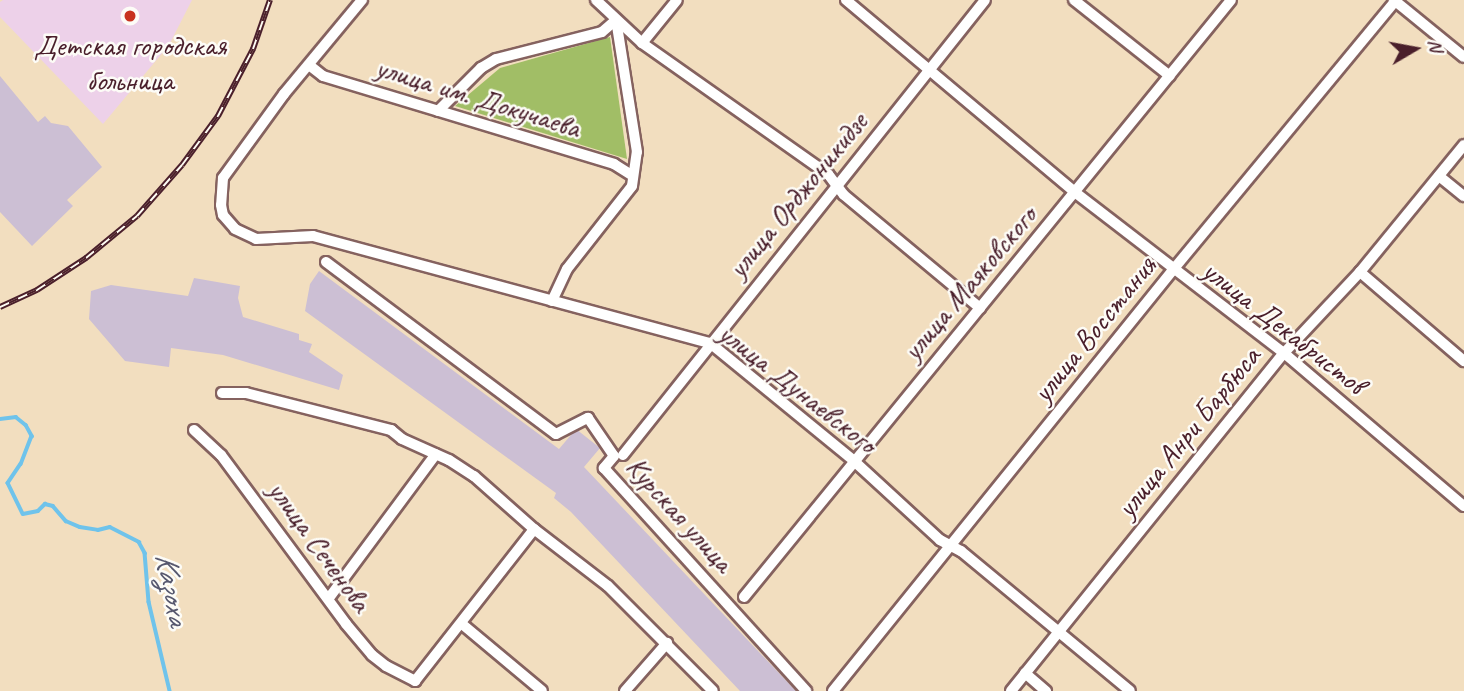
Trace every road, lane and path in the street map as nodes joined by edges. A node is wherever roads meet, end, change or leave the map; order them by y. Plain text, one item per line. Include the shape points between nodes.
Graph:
1 (362, 0) edge
2 (596, 0) edge
3 (677, 0) edge
4 (846, 0) edge
5 (985, 0) edge
6 (1074, 0) edge
7 (1231, 0) edge
8 (1395, 0) edge
9 (616, 20) junction
10 (642, 43) junction
11 (1464, 57) edge
12 (309, 65) junction
13 (930, 69) junction
14 (1170, 76) junction
15 (438, 111) junction
16 (1464, 145) edge
17 (633, 176) junction
18 (1439, 176) junction
19 (837, 185) junction
20 (1076, 193) junction
21 (1464, 196) edge
22 (326, 262) dead end
23 (1172, 271) junction
24 (1360, 272) junction
25 (552, 301) junction
26 (980, 308) junction
27 (710, 343) junction
28 (1284, 354) junction
29 (1464, 361) edge
30 (222, 394) dead end
31 (194, 430) dead end
32 (436, 454) junction
33 (623, 454) dead end
34 (854, 461) junction
35 (1464, 489) edge
36 (1460, 502) edge
37 (534, 529) junction
38 (951, 546) junction
39 (744, 597) dead end
40 (329, 598) junction
41 (462, 624) junction
42 (1058, 631) junction
43 (667, 643) junction
44 (1025, 673) junction
45 (416, 686) edge
46 (542, 691) edge
47 (625, 691) edge
48 (713, 691) edge
49 (806, 691) edge
50 (833, 691) edge
51 (1011, 691) edge
52 (1046, 691) edge
53 (1130, 691) edge

1 - 12 street
2 - 9 street
3 - 10 street
4 - 13 street, улица Декабристов
5 - 13 street, улица Орджоникидзе
6 - 14 street
7 - 14 street, улица Маяковского
8 - 11 street
8 - 23 street, улица Восстания
9 - 10 street
9 - 15 street via 602,32 496,59
9 - 17 street via 636,139
10 - 19 street via 828,174
12 - 15 street, улица им. Докучаева via 323,76
12 - 25 street, улица Дунаевского via 223,178 223,215 256,239 313,236
13 - 19 street, улица Орджоникидзе
13 - 20 street, улица Декабристов
14 - 20 street, улица Маяковского
15 - 17 street, улица им. Докучаева via 614,164
16 - 18 street, улица Анри Барбюса
17 - 25 street via 627,196 567,269
18 - 21 street
18 - 24 street, улица Анри Барбюса
19 - 26 street
19 - 27 street, улица Орджоникидзе
20 - 23 street, улица Декабристов
20 - 26 street, улица Маяковского
22 - 49 street, Курская улица via 556,434 588,418 614,456 604,468
23 - 28 street, улица Декабристов
23 - 38 street, улица Восстания
24 - 28 street, улица Анри Барбюса
24 - 29 street
25 - 27 street, улица Дунаевского
26 - 34 street, улица Маяковского
27 - 33 street, улица Орджоникидзе
27 - 34 street, улица Дунаевского
28 - 36 street, улица Декабристов
28 - 42 street, улица Анри Барбюса
30 - 32 street via 246,393 391,430
31 - 40 street, улица Сеченова via 222,455
32 - 37 street via 474,476
32 - 40 street
34 - 38 street, улица Дунаевского
34 - 39 street, улица Маяковского
35 - 36 street
37 - 41 street
37 - 43 street via 608,586
38 - 42 street, улица Дунаевского
38 - 50 street, улица Восстания
40 - 45 street, улица Сеченова via 372,655
41 - 45 street
41 - 46 street
42 - 44 street, улица Анри Барбюса
42 - 53 street, улица Дунаевского
43 - 47 street
43 - 48 street
44 - 51 street, улица Анри Барбюса
44 - 52 street

